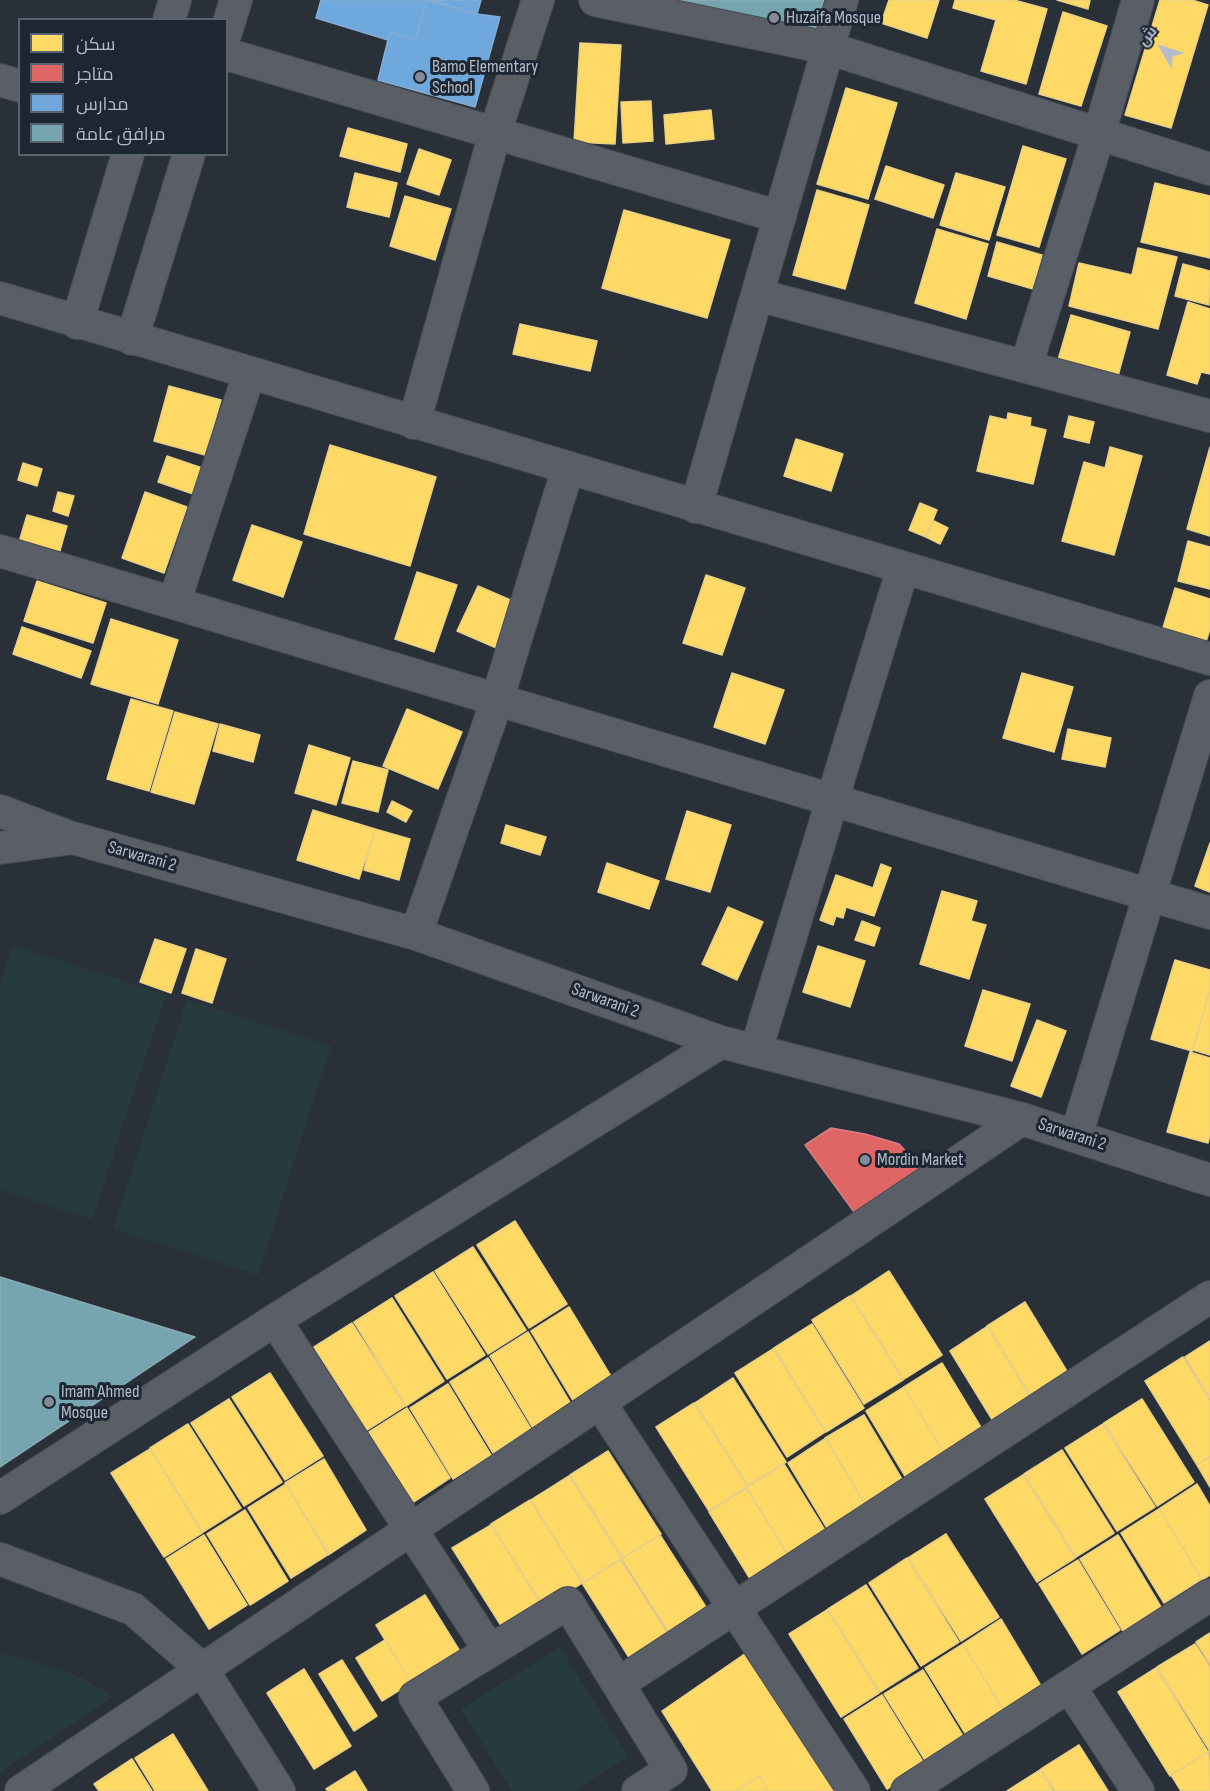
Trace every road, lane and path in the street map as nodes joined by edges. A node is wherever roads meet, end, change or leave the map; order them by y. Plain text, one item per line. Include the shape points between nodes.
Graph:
1 (176, 0) edge
2 (236, 0) edge
3 (538, 0) edge
4 (595, 0) edge
5 (842, 0) edge
6 (1138, 0) edge
7 (171, 18) edge
8 (228, 26) edge
9 (828, 48) junction
10 (228, 55) edge
11 (0, 80) edge
12 (18, 85) edge
13 (495, 133) junction
14 (1100, 134) junction
15 (127, 156) edge
16 (188, 156) edge
17 (1210, 169) edge
18 (780, 217) junction
19 (758, 295) junction
20 (0, 298) edge
21 (77, 322) junction
22 (132, 339) junction
23 (1026, 366) junction
24 (249, 374) junction
25 (1210, 416) edge
26 (414, 423) junction
27 (568, 468) junction
28 (696, 507) junction
29 (0, 551) edge
30 (903, 568) junction
31 (174, 603) junction
32 (1210, 659) edge
33 (1210, 696) edge
34 (497, 700) junction
35 (832, 800) junction
36 (0, 811) edge
37 (73, 838) junction
38 (0, 848) edge
39 (1150, 894) junction
40 (1210, 913) edge
41 (416, 934) junction
42 (721, 1042) junction
43 (756, 1050) junction
44 (1022, 1119) junction
45 (1076, 1136) junction
46 (1210, 1180) edge
47 (1210, 1297) edge
48 (275, 1320) junction
49 (600, 1403) junction
50 (0, 1498) edge
51 (411, 1529) junction
52 (0, 1559) edge
53 (1210, 1594) edge
54 (734, 1608) junction
55 (490, 1651) junction
56 (202, 1669) junction
57 (618, 1684) junction
58 (1069, 1686) junction
59 (468, 1789) edge
60 (21, 1791) edge
61 (279, 1791) edge
62 (638, 1791) edge
63 (854, 1791) edge
64 (907, 1791) edge
65 (1138, 1791) edge

1 - 7 street
2 - 8 street
3 - 13 street
4 - 9 street
5 - 9 street
6 - 14 street
9 - 14 street
9 - 18 street
10 - 13 street
11 - 12 street
13 - 18 street
13 - 26 street
14 - 17 street
14 - 23 street
15 - 21 street
16 - 22 street
18 - 19 street
19 - 23 street
19 - 28 street
20 - 21 street
21 - 22 street
22 - 24 street
23 - 25 street
24 - 26 street
24 - 31 street
26 - 27 street
27 - 28 street
27 - 34 street
28 - 30 street
29 - 31 street
30 - 32 street
30 - 35 street
31 - 34 street
33 - 39 street
34 - 35 street
34 - 41 street
35 - 39 street
35 - 43 street
36 - 37 street
37 - 38 street, Sarwarani 2
37 - 41 street, Sarwarani 2
39 - 40 street
39 - 45 street
41 - 42 street, Sarwarani 2
42 - 43 street, Sarwarani 2
42 - 48 street
43 - 44 street, Sarwarani 2
44 - 45 street, Sarwarani 2
44 - 49 street
45 - 46 street, Sarwarani 2
47 - 54 street
48 - 50 street
48 - 51 street
49 - 51 street
49 - 54 street
51 - 55 street
51 - 56 street
52 - 56 street via 133,1609
53 - 58 street
54 - 57 street
54 - 63 street
55 - 57 street via 568,1603
55 - 59 street via 415,1697
56 - 60 street
56 - 61 street
57 - 62 street via 671,1770
58 - 64 street
58 - 65 street

